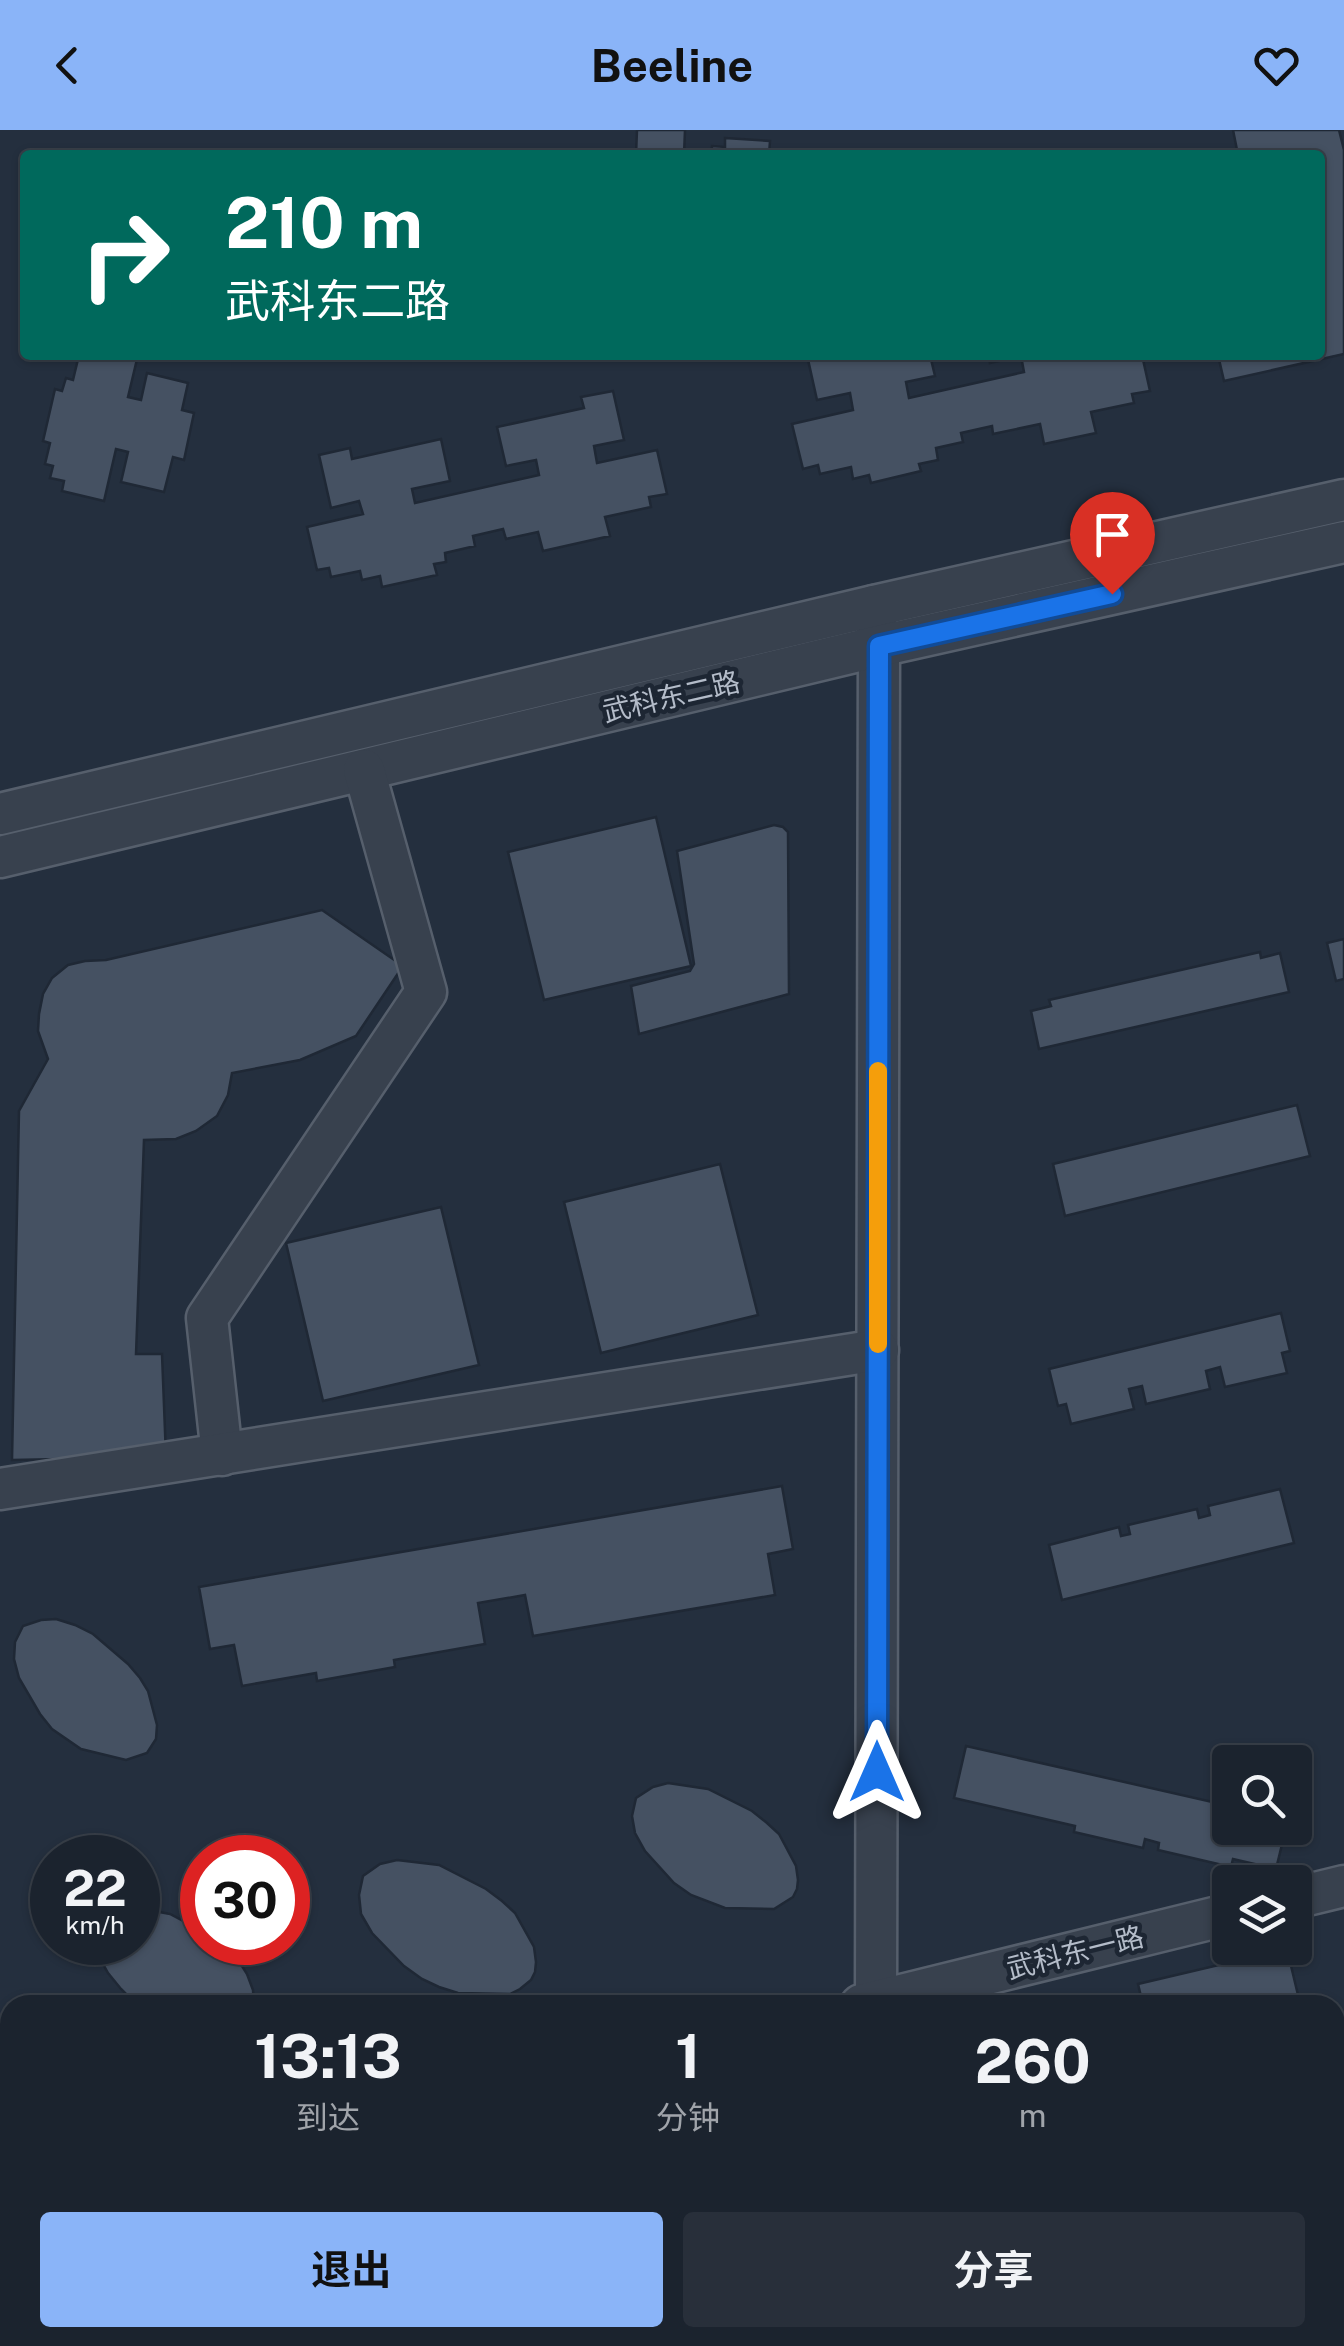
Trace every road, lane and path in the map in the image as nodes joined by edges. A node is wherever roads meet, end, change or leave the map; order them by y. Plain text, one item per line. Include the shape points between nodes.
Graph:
1 (1344, 500) edge
2 (1344, 542) edge
3 (874, 606) junction
4 (879, 646) junction
5 (364, 770) junction
6 (0, 814) edge
7 (0, 857) edge
8 (878, 1350) junction
9 (222, 1455) junction
10 (0, 1489) edge
11 (1344, 1886) edge
12 (1312, 1894) edge
13 (1212, 1918) edge
14 (869, 1995) edge
15 (901, 1995) edge

1 - 3 street, 武科东二路
2 - 4 street, 武科东二路
3 - 4 street
3 - 6 street, 武科东二路
4 - 5 street, 武科东二路
4 - 8 street
5 - 7 street, 武科东二路
5 - 9 street via 426,992 207,1318
8 - 9 street
8 - 14 street
9 - 10 street
11 - 12 street
13 - 15 street, 武科东一路

